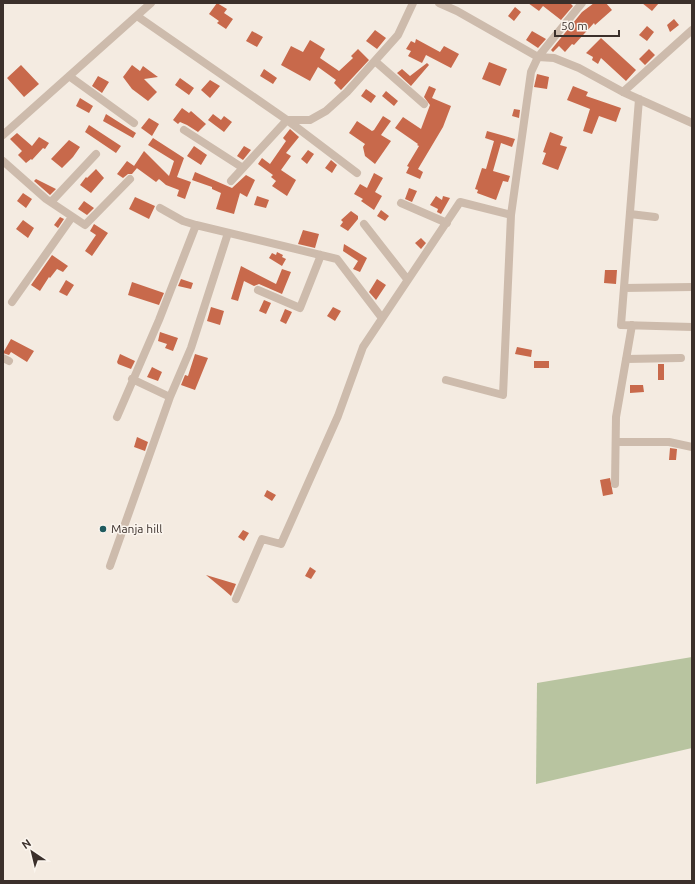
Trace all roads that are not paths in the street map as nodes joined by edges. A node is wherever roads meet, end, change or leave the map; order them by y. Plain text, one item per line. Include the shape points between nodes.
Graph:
1 (151, 3) edge
2 (413, 3) edge
3 (439, 3) edge
4 (579, 4) edge
5 (137, 16) junction
6 (692, 30) edge
7 (538, 56) junction
8 (376, 62) junction
9 (69, 76) junction
10 (623, 92) junction
11 (639, 99) junction
12 (424, 104) dead end
13 (287, 120) junction
14 (134, 123) dead end
15 (692, 123) edge
16 (184, 130) dead end
17 (3, 135) edge
18 (96, 154) dead end
19 (3, 161) edge
20 (243, 168) junction
21 (357, 173) dead end
22 (130, 179) dead end
23 (231, 181) dead end
24 (51, 202) junction
25 (400, 203) dead end
26 (160, 208) dead end
27 (630, 214) junction
28 (511, 215) junction
29 (72, 216) junction
30 (655, 217) dead end
31 (447, 223) junction
32 (364, 224) dead end
33 (196, 225) junction
34 (228, 233) junction
35 (321, 255) junction
36 (407, 279) junction
37 (692, 287) edge
38 (624, 288) junction
39 (258, 290) dead end
40 (12, 302) dead end
41 (382, 318) junction
42 (632, 325) junction
43 (692, 327) edge
44 (681, 358) dead end
45 (626, 359) junction
46 (132, 379) junction
47 (446, 380) dead end
48 (170, 398) junction
49 (117, 417) dead end
50 (616, 442) junction
51 (692, 447) edge
52 (615, 484) dead end
53 (110, 566) dead end
54 (236, 600) dead end

1 - 5 street
2 - 8 street via 398,36
3 - 7 street
4 - 7 street
5 - 9 street
5 - 13 street
6 - 10 street
7 - 10 street via 554,58 580,68
7 - 28 street via 531,72
8 - 12 street
8 - 13 street via 326,111 310,120
9 - 14 street
9 - 17 street
10 - 11 street
11 - 15 street
11 - 27 street
13 - 20 street
13 - 21 street
16 - 20 street
18 - 24 street
19 - 24 street
20 - 23 street
22 - 29 street via 85,225
24 - 29 street
25 - 31 street
26 - 33 street
27 - 30 street
27 - 38 street
28 - 31 street via 460,202
28 - 47 street via 504,396
29 - 40 street
31 - 36 street
32 - 36 street
33 - 34 street
33 - 46 street via 159,320
34 - 35 street
34 - 48 street via 191,348
35 - 39 street via 300,308
35 - 41 street via 337,259
36 - 41 street
37 - 38 street
38 - 42 street via 621,325
41 - 54 street via 363,347 338,416 281,544 262,539
42 - 43 street
42 - 45 street
44 - 45 street
45 - 50 street via 616,417
46 - 48 street
46 - 49 street
48 - 53 street
50 - 51 street via 669,442
50 - 52 street

